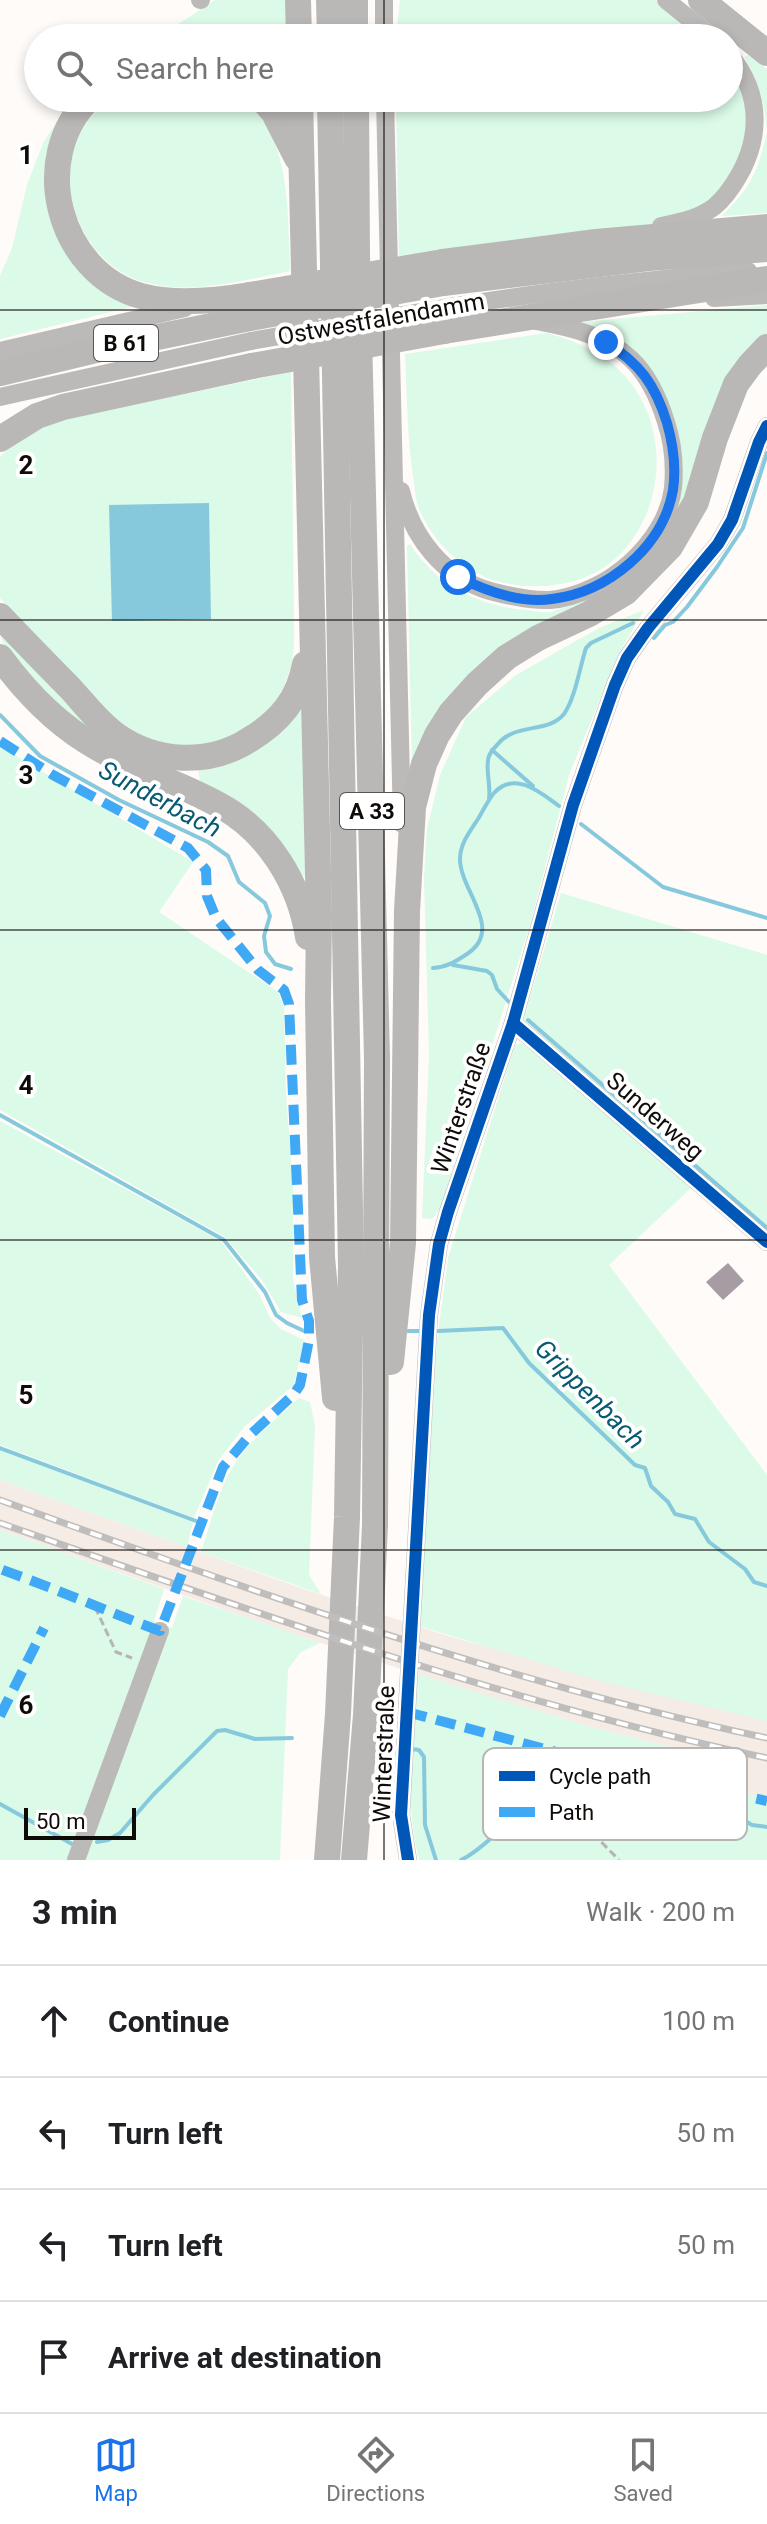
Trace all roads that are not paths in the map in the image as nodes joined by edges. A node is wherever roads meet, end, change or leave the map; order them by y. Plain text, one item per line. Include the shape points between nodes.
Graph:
1 (298, 0) edge
2 (329, 0) edge
3 (355, 0) edge
4 (390, 0) edge
5 (666, 0) edge
6 (701, 0) edge
7 (384, 9) edge
8 (299, 24) edge
9 (330, 24) edge
10 (355, 24) edge
11 (696, 24) edge
12 (731, 24) edge
13 (743, 34) edge
14 (767, 53) edge
15 (743, 76) edge
16 (79, 112) edge
17 (271, 112) edge
18 (300, 112) edge
19 (330, 112) edge
20 (356, 112) edge
21 (385, 112) edge
22 (302, 168) junction
23 (767, 227) edge
24 (596, 242) junction
25 (767, 249) edge
26 (767, 270) edge
27 (767, 279) edge
28 (767, 295) edge
29 (443, 296) junction
30 (525, 319) junction
31 (247, 323) junction
32 (767, 347) edge
33 (1, 373) edge
34 (63, 407) junction
35 (0, 422) edge
36 (767, 426) edge
37 (0, 439) edge
38 (393, 441) junction
39 (311, 613) junction
40 (0, 616) edge
41 (0, 657) edge
42 (407, 911) junction
43 (318, 1000) junction
44 (513, 1023) junction
45 (767, 1242) edge
46 (347, 1517) junction
47 (375, 1525) junction
48 (160, 1631) dead end
49 (76, 1860) edge
50 (327, 1860) edge
51 (354, 1860) edge
52 (408, 1860) edge

1 - 8 highway
2 - 9 highway
3 - 10 highway
4 - 7 street
5 - 11 street
6 - 12 highway
13 - 14 highway
15 - 24 street via 755,106 754,131 749,154 730,190 711,210 688,220
16 - 31 highway via 58,169 61,214 72,241 103,276 122,288
17 - 22 highway
18 - 22 highway
19 - 46 highway, A 33 via 351,1266
20 - 47 highway, A 33 via 377,1058
21 - 38 street
22 - 39 highway
23 - 24 highway
24 - 29 highway
25 - 29 highway, Ostwestfalendamm via 649,258
26 - 29 street, Ostwestfalendamm via 523,294
27 - 30 highway
28 - 30 street
29 - 30 highway
29 - 31 highway, bridge
29 - 31 highway, bridge
30 - 38 street via 581,331 618,350 649,380 662,407 674,460 673,491 662,519 635,559 596,587 551,600 480,588 458,577 422,541 405,509
31 - 33 highway, Ostwestfalendamm / B 61
31 - 34 highway
32 - 42 highway via 736,384 696,502 658,561 626,592 507,657 451,713 424,764 413,807
34 - 35 street
34 - 37 highway
36 - 44 street, Winterstraße via 718,544 648,628 621,671 573,805
38 - 42 street
39 - 40 highway via 303,674 282,714 243,744 187,759 162,756 114,734
39 - 43 highway
41 - 43 highway via 22,687 75,733 141,771 221,805 268,845 304,911
42 - 47 highway via 403,1243
43 - 46 highway via 322,1257
44 - 45 street, Sunderweg
44 - 52 street, Winterstraße via 448,1212 433,1277 401,1815
46 - 50 highway, A 33
47 - 51 highway, A 33
48 - 49 street

